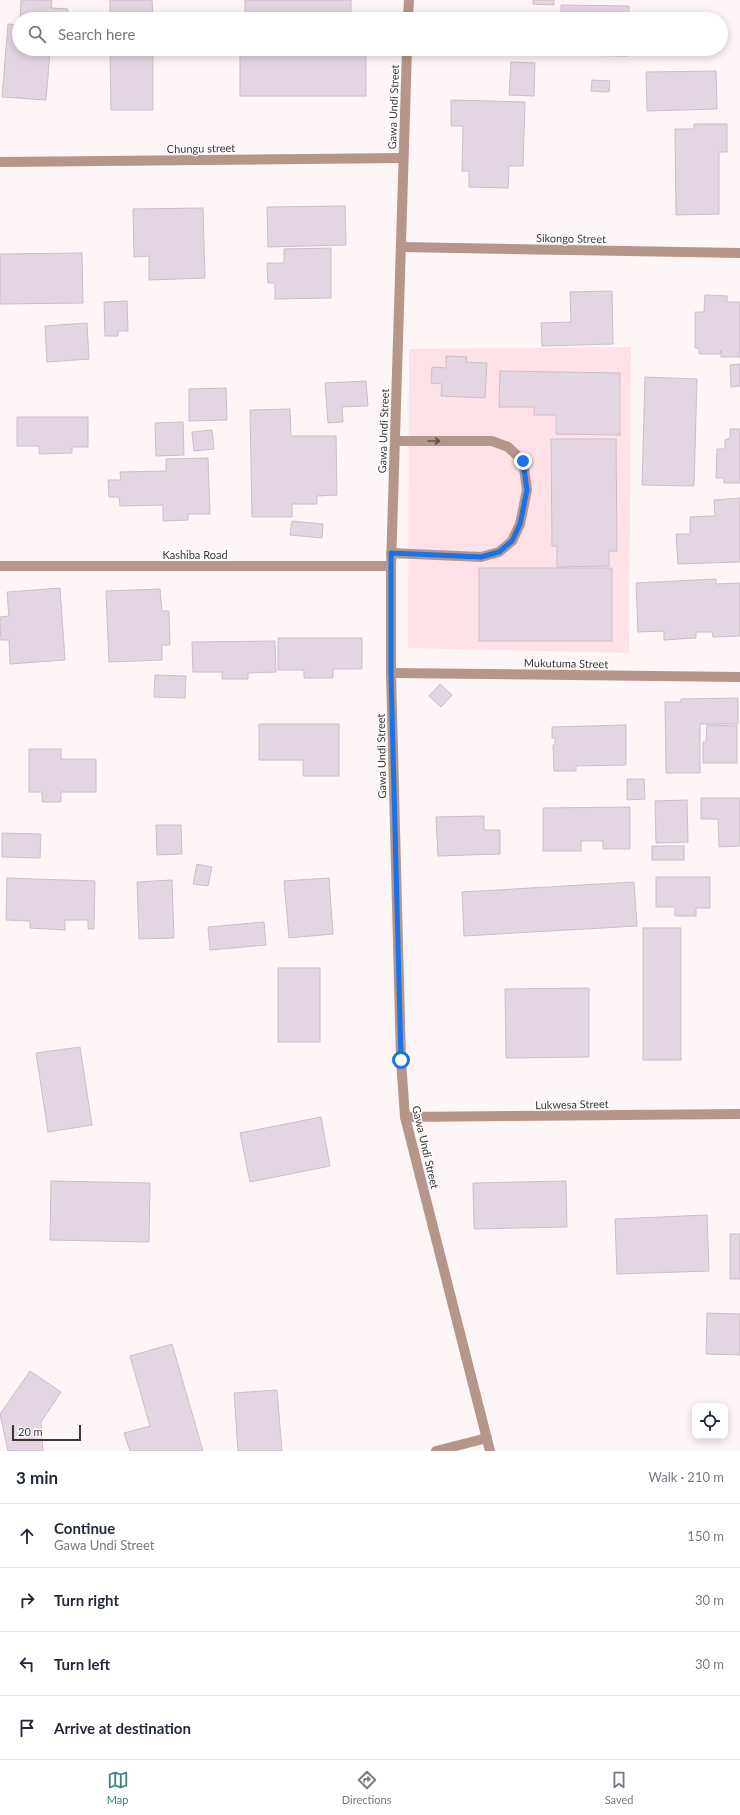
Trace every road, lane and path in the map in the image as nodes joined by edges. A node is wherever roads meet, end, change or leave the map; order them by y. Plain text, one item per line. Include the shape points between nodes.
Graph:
1 (409, 0) edge
2 (408, 12) edge
3 (407, 56) edge
4 (403, 158) junction
5 (0, 162) edge
6 (401, 247) junction
7 (740, 253) edge
8 (395, 440) junction
9 (391, 553) junction
10 (0, 566) edge
11 (391, 566) junction
12 (391, 673) junction
13 (740, 677) edge
14 (740, 1114) edge
15 (405, 1117) junction
16 (487, 1438) junction
17 (436, 1451) edge
18 (490, 1451) edge

1 - 2 street
3 - 4 street, Gawa Undi Street
4 - 5 street, Chungu street
4 - 6 street, Gawa Undi Street
6 - 7 street, Sikongo Street
6 - 8 street, Gawa Undi Street
8 - 9 street, Gawa Undi Street
8 -> 9 street via 498,443 508,447 523,461 527,490 520,524 512,541 499,552 481,557
9 - 11 street, Gawa Undi Street
10 - 11 street, Kashiba Road
11 - 12 street, Gawa Undi Street
12 - 13 street, Mukutuma Street
12 - 15 street, Gawa Undi Street via 401,1060
14 - 15 street, Lukwesa Street
15 - 16 street, Gawa Undi Street
16 - 17 street
16 - 18 street, Gawa Undi Street

